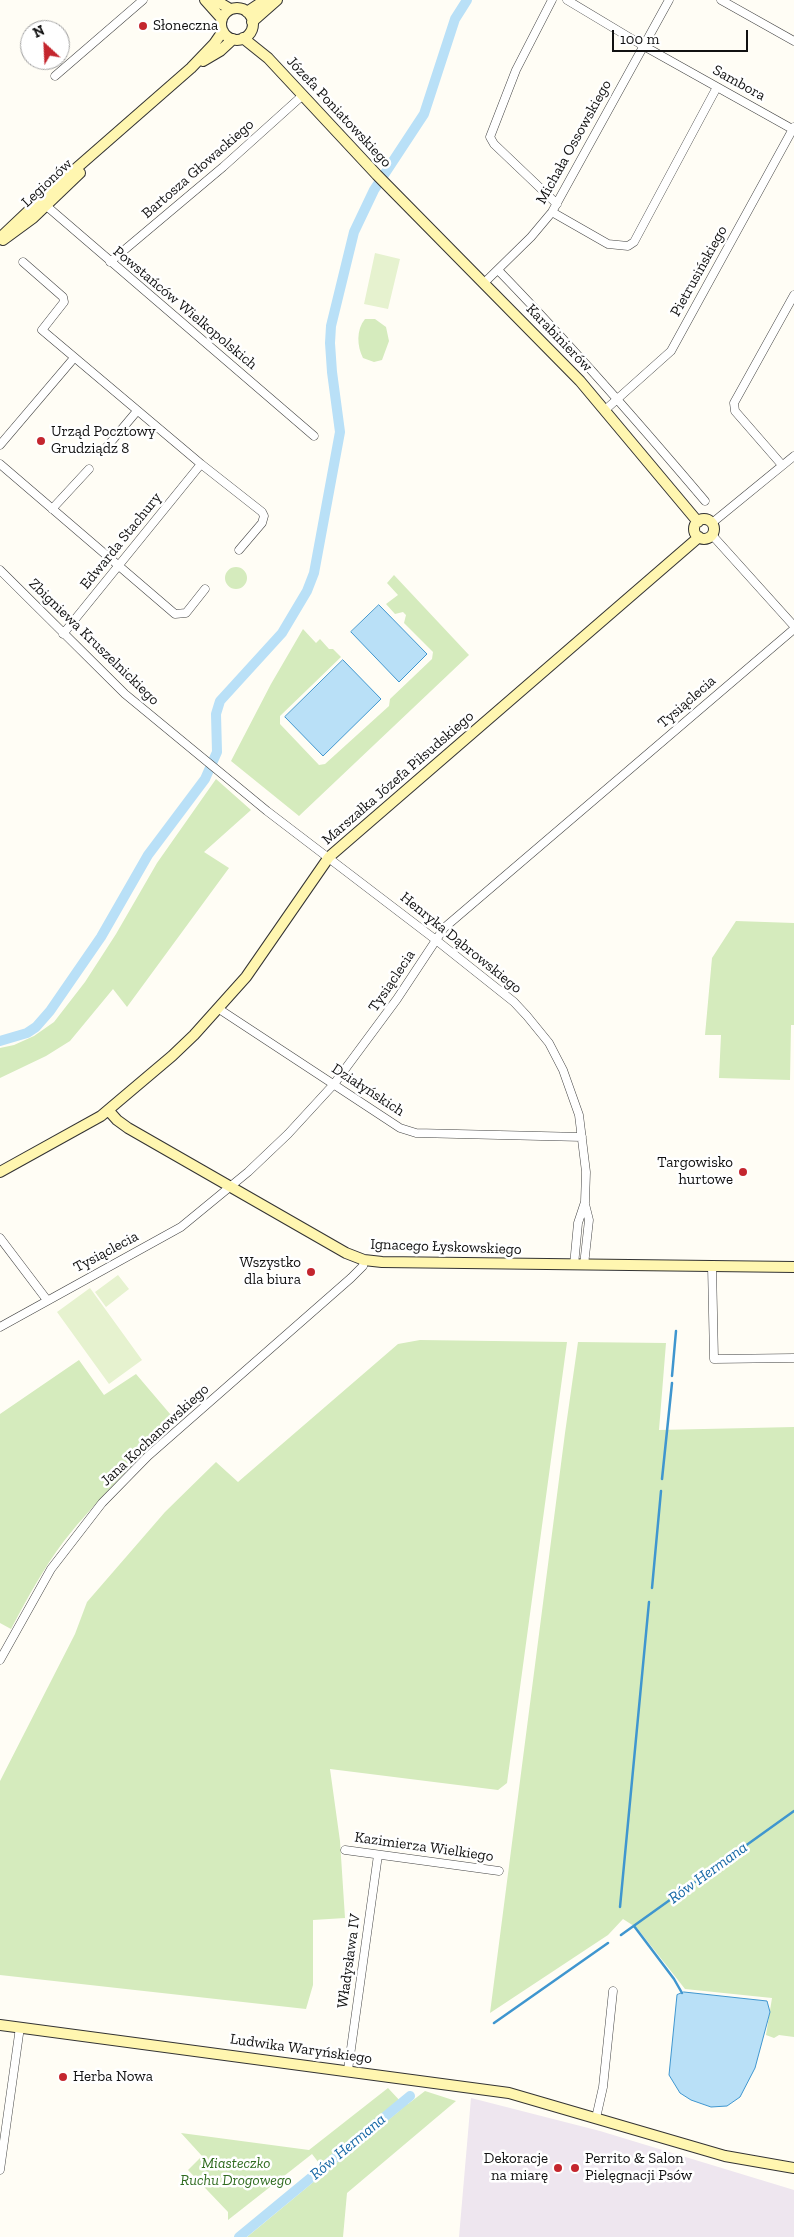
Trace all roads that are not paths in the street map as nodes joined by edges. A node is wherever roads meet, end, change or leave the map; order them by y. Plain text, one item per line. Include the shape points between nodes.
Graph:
1 (144, 0) edge
2 (205, 0) edge
3 (215, 0) edge
4 (265, 0) edge
5 (277, 0) edge
6 (552, 0) edge
7 (567, 0) edge
8 (669, 0) edge
9 (721, 0) edge
10 (230, 9) junction
11 (247, 12) junction
12 (222, 19) junction
13 (223, 31) junction
14 (245, 32) junction
15 (794, 41) edge
16 (642, 46) junction
17 (191, 68) junction
18 (55, 76) dead end
19 (717, 87) junction
20 (303, 96) junction
21 (794, 129) edge
22 (388, 186) joint
23 (43, 203) junction
24 (557, 204) junction
25 (552, 212) junction
26 (0, 239) edge
27 (23, 262) dead end
28 (110, 262) junction
29 (498, 270) junction
30 (484, 283) junction
31 (794, 295) edge
32 (74, 358) junction
33 (618, 399) junction
34 (605, 410) junction
35 (137, 411) junction
36 (314, 436) dead end
37 (0, 445) edge
38 (105, 449) dead end
39 (793, 459) edge
40 (0, 464) edge
41 (201, 464) junction
42 (782, 465) junction
43 (89, 469) dead end
44 (705, 501) dead end
45 (52, 509) junction
46 (698, 522) junction
47 (712, 522) junction
48 (712, 535) junction
49 (699, 537) junction
50 (239, 550) dead end
51 (118, 566) junction
52 (0, 570) edge
53 (205, 589) dead end
54 (794, 628) edge
55 (63, 634) junction
56 (218, 770) joint
57 (330, 857) junction
58 (436, 940) junction
59 (219, 1009) junction
60 (334, 1084) junction
61 (108, 1111) junction
62 (582, 1137) junction
63 (0, 1172) edge
64 (230, 1187) junction
65 (0, 1238) edge
66 (364, 1260) junction
67 (579, 1265) junction
68 (712, 1266) junction
69 (794, 1267) edge
70 (47, 1300) junction
71 (0, 1327) edge
72 (794, 1358) edge
73 (0, 1660) edge
74 (345, 1850) dead end
75 (378, 1855) junction
76 (499, 1871) dead end
77 (613, 1991) dead end
78 (0, 2025) edge
79 (20, 2027) junction
80 (348, 2070) junction
81 (596, 2118) junction
82 (794, 2168) edge
83 (0, 2170) edge

1 - 18 street
2 - 12 street
3 - 10 street
4 - 11 street
5 - 14 street, Legionów
6 - 24 street via 516,70 490,137
7 - 16 street, Sambora
8 - 16 street, Michała Ossowskiego
9 - 15 street
10 - 11 street via 239,8
10 - 12 street
11 - 14 street, Józefa Poniatowskiego
12 - 13 street
13 - 14 street
13 - 17 street, Legionów
14 - 17 street, Legionów
14 - 20 street, Józefa Poniatowskiego
16 - 19 street, Sambora
16 - 24 street, Michała Ossowskiego
17 - 23 street, Legionów
19 - 21 street, Sambora
19 - 25 street via 634,242 628,246 608,244
20 - 22 street, Józefa Poniatowskiego
20 - 28 street, Bartosza Głowackiego
21 - 33 street, Pietrusińskiego via 671,351
22 - 30 street, Karabinierów
23 - 26 street, Legionów via 7,238
23 - 28 street, Powstańców Wielkopolskich
24 - 25 street, Michała Ossowskiego
25 - 29 street, Michała Ossowskiego
27 - 32 street via 63,297 64,302 42,330
28 - 36 street, Powstańców Wielkopolskich
29 - 30 street, Michała Ossowskiego
29 - 33 street
30 - 34 street, Karabinierów
31 - 42 street via 734,403 735,411
32 - 35 street
32 - 37 street
33 - 34 street, Pietrusińskiego
33 - 44 street
34 - 46 street, Karabinierów
35 - 38 street
35 - 41 street
39 - 42 street
40 - 45 street
41 - 50 street via 264,516 262,523
41 - 51 street, Edwarda Stachury
42 - 47 street
43 - 45 street
45 - 51 street
46 - 47 street via 705,519
46 - 49 street via 694,530
47 - 48 street
48 - 49 street
48 - 54 street
49 - 57 street, Marszałka Józefa Piłsudskiego
51 - 53 street via 175,614 186,613
51 - 55 street, Edwarda Stachury
52 - 55 street, Zbigniewa Kruszelnickiego
54 - 58 street, Tysiąclecia via 460,913
55 - 56 street, Zbigniewa Kruszelnickiego via 125,694
56 - 57 street, Henryka Dąbrowskiego
57 - 58 street, Henryka Dąbrowskiego
57 - 59 street, Marszałka Józefa Piłsudskiego via 246,977
58 - 60 street, Tysiąclecia via 392,1007
58 - 62 street, Henryka Dąbrowskiego via 514,1002 549,1043 572,1091
59 - 60 street, Działyńskich
59 - 61 street, Marszałka Józefa Piłsudskiego via 172,1056
60 - 62 street, Działyńskich via 400,1128 416,1133
60 - 64 street, Tysiąclecia via 282,1140
61 - 63 street, Marszałka Józefa Piłsudskiego
61 - 64 street, Ignacego Łyskowskiego via 128,1128
62 - 67 street, Henryka Dąbrowskiego via 586,1172 585,1202 578,1222
64 - 66 street, Ignacego Łyskowskiego
64 - 70 street, Tysiąclecia via 181,1227
65 - 70 street
66 - 67 street, Ignacego Łyskowskiego
66 - 73 street, Jana Kochanowskiego via 351,1278 148,1456 102,1503 51,1570
67 - 68 street, Ignacego Łyskowskiego
68 - 69 street, Ignacego Łyskowskiego
68 - 72 street via 714,1359
70 - 71 street, Tysiąclecia
74 - 75 street, Kazimierza Wielkiego
75 - 76 street, Kazimierza Wielkiego
75 - 80 street, Władysława IV
77 - 81 street via 603,2087
78 - 79 street, Ludwika Waryńskiego
79 - 80 street, Ludwika Waryńskiego
79 - 83 street
80 - 81 street, Ludwika Waryńskiego via 509,2093
81 - 82 street, Ludwika Waryńskiego via 725,2156

